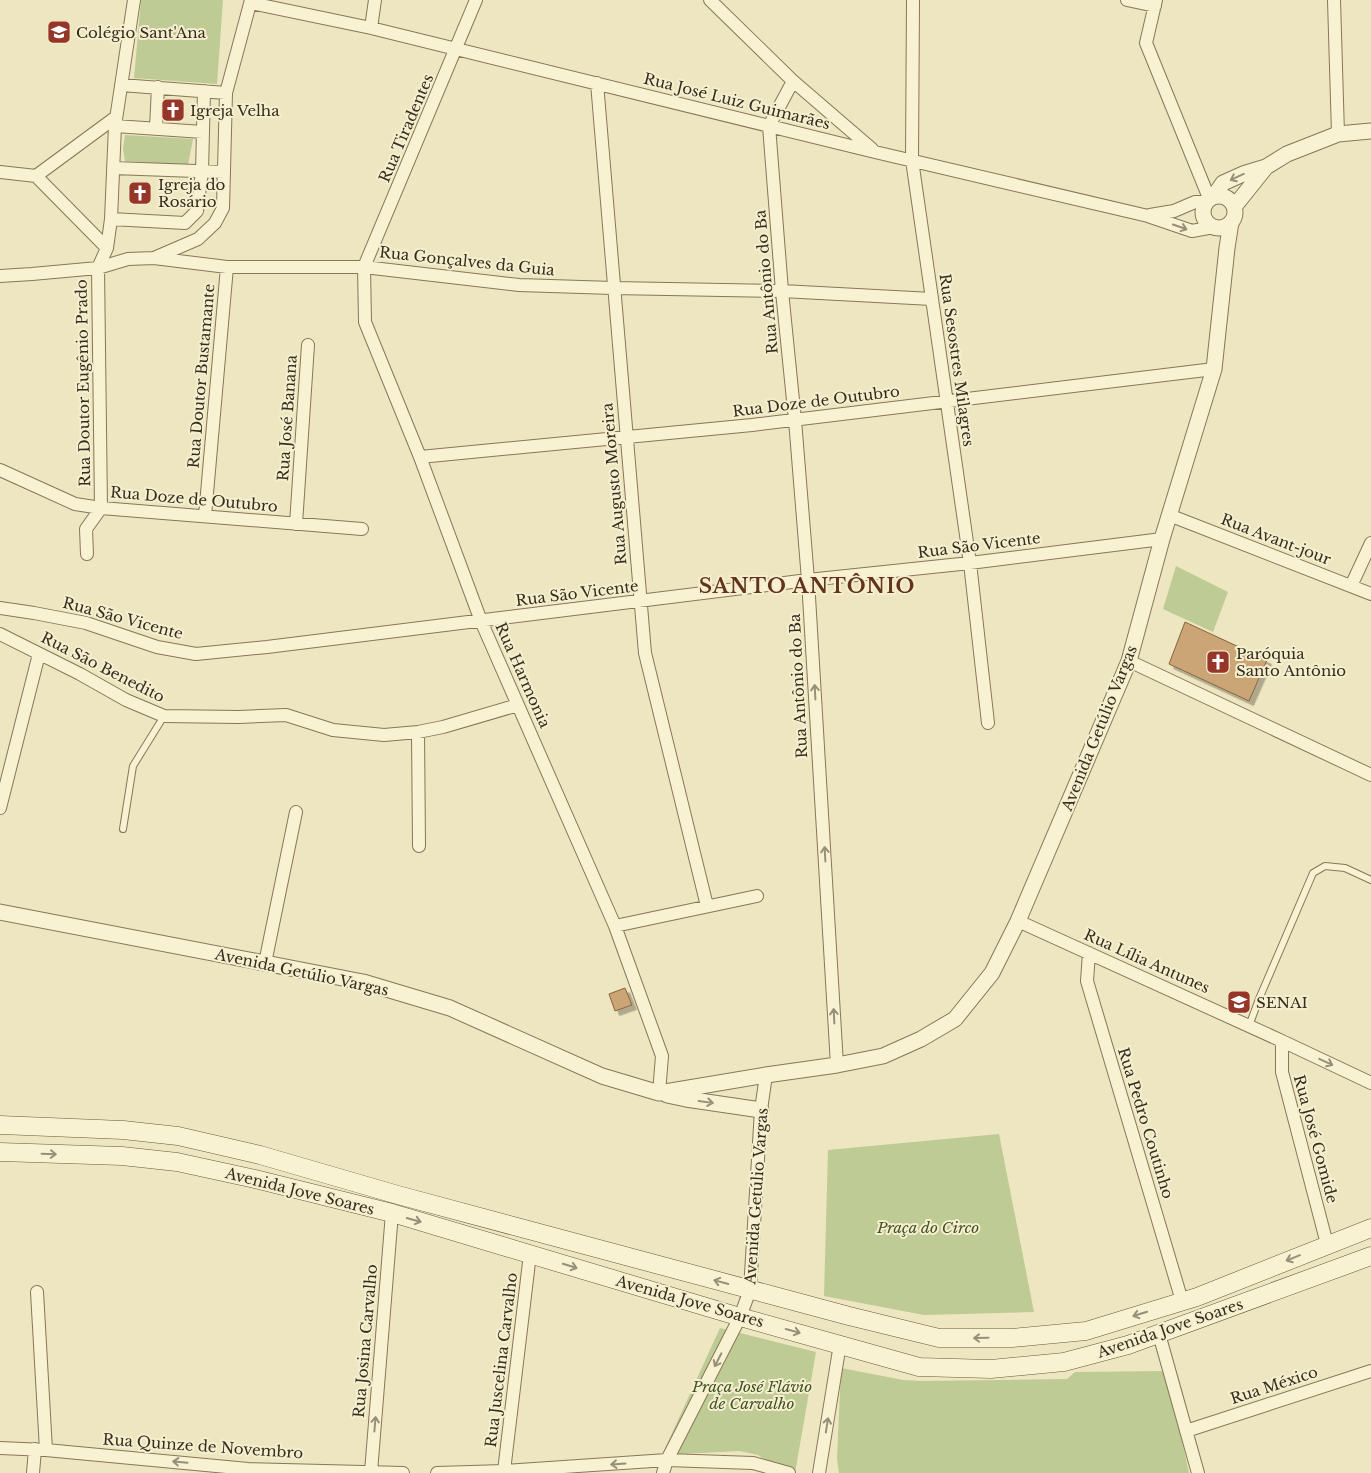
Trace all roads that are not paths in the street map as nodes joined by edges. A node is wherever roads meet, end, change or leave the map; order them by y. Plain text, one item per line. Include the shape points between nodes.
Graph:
1 (134, 0) edge
2 (375, 0) edge
3 (476, 0) edge
4 (710, 0) edge
5 (914, 0) edge
6 (1127, 0) edge
7 (1334, 0) edge
8 (251, 2) edge
9 (1155, 3) edge
10 (371, 28) junction
11 (456, 49) junction
12 (793, 81) junction
13 (597, 84) junction
14 (121, 86) junction
15 (158, 87) junction
16 (204, 91) junction
17 (226, 93) junction
18 (115, 121) junction
19 (769, 126) junction
20 (156, 128) junction
21 (203, 132) junction
22 (1371, 132) edge
23 (1338, 134) junction
24 (874, 152) junction
25 (912, 160) junction
26 (1266, 167) junction
27 (113, 168) junction
28 (202, 171) junction
29 (0, 172) edge
30 (224, 172) junction
31 (36, 176) junction
32 (1209, 199) junction
33 (1233, 215) junction
34 (1148, 216) junction
35 (111, 219) junction
36 (1214, 227) junction
37 (107, 248) junction
38 (154, 258) junction
39 (227, 267) junction
40 (364, 267) junction
41 (98, 268) junction
42 (0, 276) edge
43 (613, 288) junction
44 (782, 291) junction
45 (932, 299) junction
46 (308, 345) dead end
47 (1214, 369) junction
48 (947, 401) junction
49 (795, 420) junction
50 (626, 438) junction
51 (420, 457) junction
52 (0, 470) edge
53 (101, 508) junction
54 (1169, 515) junction
55 (206, 516) junction
56 (296, 524) junction
57 (362, 529) dead end
58 (1162, 539) junction
59 (1371, 542) edge
60 (87, 554) dead end
61 (970, 563) junction
62 (808, 580) junction
63 (1351, 586) junction
64 (1371, 594) edge
65 (640, 601) junction
66 (0, 608) edge
67 (481, 621) junction
68 (0, 634) edge
69 (39, 654) junction
70 (1129, 660) junction
71 (518, 705) junction
72 (164, 716) junction
73 (988, 723) dead end
74 (418, 732) junction
75 (1371, 775) edge
76 (0, 808) edge
77 (296, 812) dead end
78 (124, 829) dead end
79 (419, 846) dead end
80 (1371, 880) edge
81 (757, 896) dead end
82 (708, 906) junction
83 (0, 912) edge
84 (1018, 921) junction
85 (615, 926) junction
86 (1089, 953) junction
87 (265, 963) junction
88 (1250, 1026) junction
89 (1282, 1041) junction
90 (837, 1065) junction
91 (766, 1075) junction
92 (1371, 1083) edge
93 (658, 1093) junction
94 (762, 1110) junction
95 (0, 1125) edge
96 (0, 1152) edge
97 (392, 1213) junction
98 (1371, 1228) edge
99 (1327, 1244) junction
100 (530, 1254) junction
101 (1371, 1256) edge
102 (750, 1290) junction
103 (37, 1292) dead end
104 (1182, 1301) junction
105 (740, 1317) junction
106 (1159, 1334) junction
107 (840, 1344) junction
108 (1371, 1370) edge
109 (1186, 1431) junction
110 (0, 1448) edge
111 (41, 1450) junction
112 (665, 1467) edge
113 (504, 1470) junction
114 (248, 1471) edge
115 (370, 1472) edge
116 (33, 1473) edge
117 (384, 1473) edge
118 (403, 1473) edge
119 (437, 1473) edge
120 (790, 1473) edge
121 (819, 1473) edge
122 (1198, 1473) edge

1 - 14 street, Rua Doutor Eugênio Prado
2 - 10 street
3 - 11 street, Rua Tiradentes
4 - 12 street
5 - 25 street, Rua Sesostres Milagres
6 - 9 street
7 - 23 street
8 - 10 street, Rua José Luiz Guimarães
8 - 17 street
9 - 32 street via 1146,43
10 - 11 street, Rua José Luiz Guimarães
11 - 13 street, Rua José Luiz Guimarães
11 - 40 street, Rua Tiradentes
12 - 19 street
12 - 24 street
13 - 19 street, Rua José Luiz Guimarães
13 - 43 street, Rua Augusto Moreira
14 - 15 street
14 - 18 street, Rua Doutor Eugênio Prado
15 - 16 street
15 - 20 street
16 - 17 street
16 - 21 street
17 - 30 street
18 - 20 street
18 - 27 street, Rua Doutor Eugênio Prado
18 - 31 street
19 - 24 street, Rua José Luiz Guimarães
19 - 44 street, Rua Antônio do Ba
20 - 21 street
21 - 28 street
22 - 23 street
23 - 26 street via 1287,154
24 - 25 street, Rua José Luiz Guimarães
25 - 34 street, Rua José Luiz Guimarães
25 - 45 street, Rua Sesostres Milagres
26 -> 32 street via 1223,183
26 - 33 street
27 - 28 street
27 - 35 street, Rua Doutor Eugênio Prado
28 - 30 street
28 - 35 street via 197,212 185,223
29 - 31 street
30 - 38 street via 223,208 214,223 198,239
31 - 37 street
32 - 33 street via 1227,198 1232,202
32 - 34 street
32 - 36 street via 1203,216
33 - 36 street via 1223,227
33 - 47 street, Avenida Getúlio Vargas
34 -> 36 street, Rua José Luiz Guimarães via 1192,231
35 - 37 street, Rua Doutor Eugênio Prado
37 - 41 street, Rua Doutor Eugênio Prado
38 - 39 street, Rua Gonçalves da Guia
38 - 41 street, Rua Gonçalves da Guia via 128,259
39 - 40 street, Rua Gonçalves da Guia
39 - 55 street, Rua Doutor Bustamante
40 - 43 street, Rua Gonçalves da Guia via 519,284
40 - 51 street, Rua Harmonia via 365,322
41 - 42 street, Rua Gonçalves da Guia
41 - 53 street, Rua Doutor Eugênio Prado
43 - 44 street, Rua Gonçalves da Guia
43 - 50 street, Rua Augusto Moreira
44 - 45 street, Rua Gonçalves da Guia
44 - 49 street, Rua Antônio do Ba
45 - 48 street, Rua Sesostres Milagres
46 - 56 street, Rua José Banana
47 - 48 street, Rua Doze de Outubro
47 - 54 street, Avenida Getúlio Vargas
48 - 49 street, Rua Doze de Outubro
48 - 61 street, Rua Sesostres Milagres
49 - 50 street, Rua Doze de Outubro
49 - 62 street, Rua Antônio do Ba
50 - 51 street, Rua Doze de Outubro
50 - 65 street, Rua Augusto Moreira
51 - 67 street, Rua Harmonia
52 - 53 street, Rua Doze de Outubro via 75,504
53 - 55 street, Rua Doze de Outubro
53 - 60 street, Rua Doutor Eugênio Prado via 86,529
54 - 58 street, Avenida Getúlio Vargas
54 - 63 street, Rua Avant-jour
55 - 56 street, Rua Doze de Outubro
56 - 57 street, Rua Doze de Outubro
58 - 61 street, Rua São Vicente
58 - 70 street, Avenida Getúlio Vargas
59 - 63 street
61 - 62 street, Rua São Vicente
61 - 73 street, Rua Sesostres Milagres
62 - 65 street, Rua São Vicente
90 -> 62 street, Rua Antônio do Ba
63 - 64 street, Rua Avant-jour
65 - 67 street, Rua São Vicente
65 - 82 street, Rua Augusto Moreira via 645,653
66 - 67 street, Rua São Vicente via 86,623 157,647 196,654
67 - 71 street, Rua Harmonia
68 - 69 street, Rua São Benedito
69 - 72 street, Rua São Benedito via 126,700
69 - 76 street
70 - 75 street
70 - 84 street, Avenida Getúlio Vargas
71 - 74 street, Rua São Benedito
71 - 85 street, Rua Harmonia
72 - 74 street, Rua São Benedito via 239,718 286,715 333,730 384,735
72 - 78 lane via 133,766
74 - 79 street
77 - 87 street
80 - 88 lane via 1345,868 1326,866 1313,873 1258,1000
81 - 82 street
82 - 85 street
83 - 87 street, Avenida Getúlio Vargas
84 - 86 street, Rua Lília Antunes
84 - 90 street, Avenida Getúlio Vargas via 992,973 955,1019 883,1056
85 - 93 street, Rua Harmonia via 662,1056
86 - 88 street, Rua Lília Antunes
86 - 104 street, Rua Pedro Coutinho via 1087,981
87 - 93 street, Avenida Getúlio Vargas via 363,982 450,1008 602,1076
88 - 89 street, Rua Lília Antunes
89 -> 92 street, Rua Lília Antunes
89 - 99 street, Rua José Gomide via 1282,1072
90 - 91 street, Avenida Getúlio Vargas
91 - 93 street, Avenida Getúlio Vargas
91 - 94 street, Avenida Getúlio Vargas
93 -> 94 street
94 - 102 street, Avenida Getúlio Vargas
102 -> 95 main road, Avenida Jove Soares via 260,1155 178,1136 123,1130
96 -> 97 main road, Avenida Jove Soares via 122,1156 177,1162
97 -> 100 main road, Avenida Jove Soares
115 -> 97 street, Rua Josina Carvalho
98 - 99 main road, Avenida Jove Soares
99 -> 104 main road, Avenida Jove Soares
100 -> 105 main road, Avenida Jove Soares
100 - 113 street, Rua Juscelina Carvalho
101 - 106 main road, Avenida Jove Soares
104 -> 102 main road, Avenida Jove Soares via 1086,1331 1012,1338 939,1338
102 - 105 street, Avenida Getúlio Vargas
103 - 111 street
105 -> 107 main road, Avenida Jove Soares
105 -> 112 street, Avenida Getúlio Vargas
106 - 107 main road, Avenida Jove Soares via 1064,1362 991,1369 918,1366
106 - 109 street
121 -> 107 street
108 - 109 street, Rua México
109 - 122 street
110 - 111 street, Rua Quinze de Novembro
114 -> 111 street, Rua Quinze de Novembro
111 - 116 street
112 -> 113 street
112 - 120 street via 753,1463
113 - 119 street
114 - 115 street, Rua Quinze de Novembro
115 - 117 street, Rua Quinze de Novembro
117 - 118 street, Rua Quinze de Novembro

